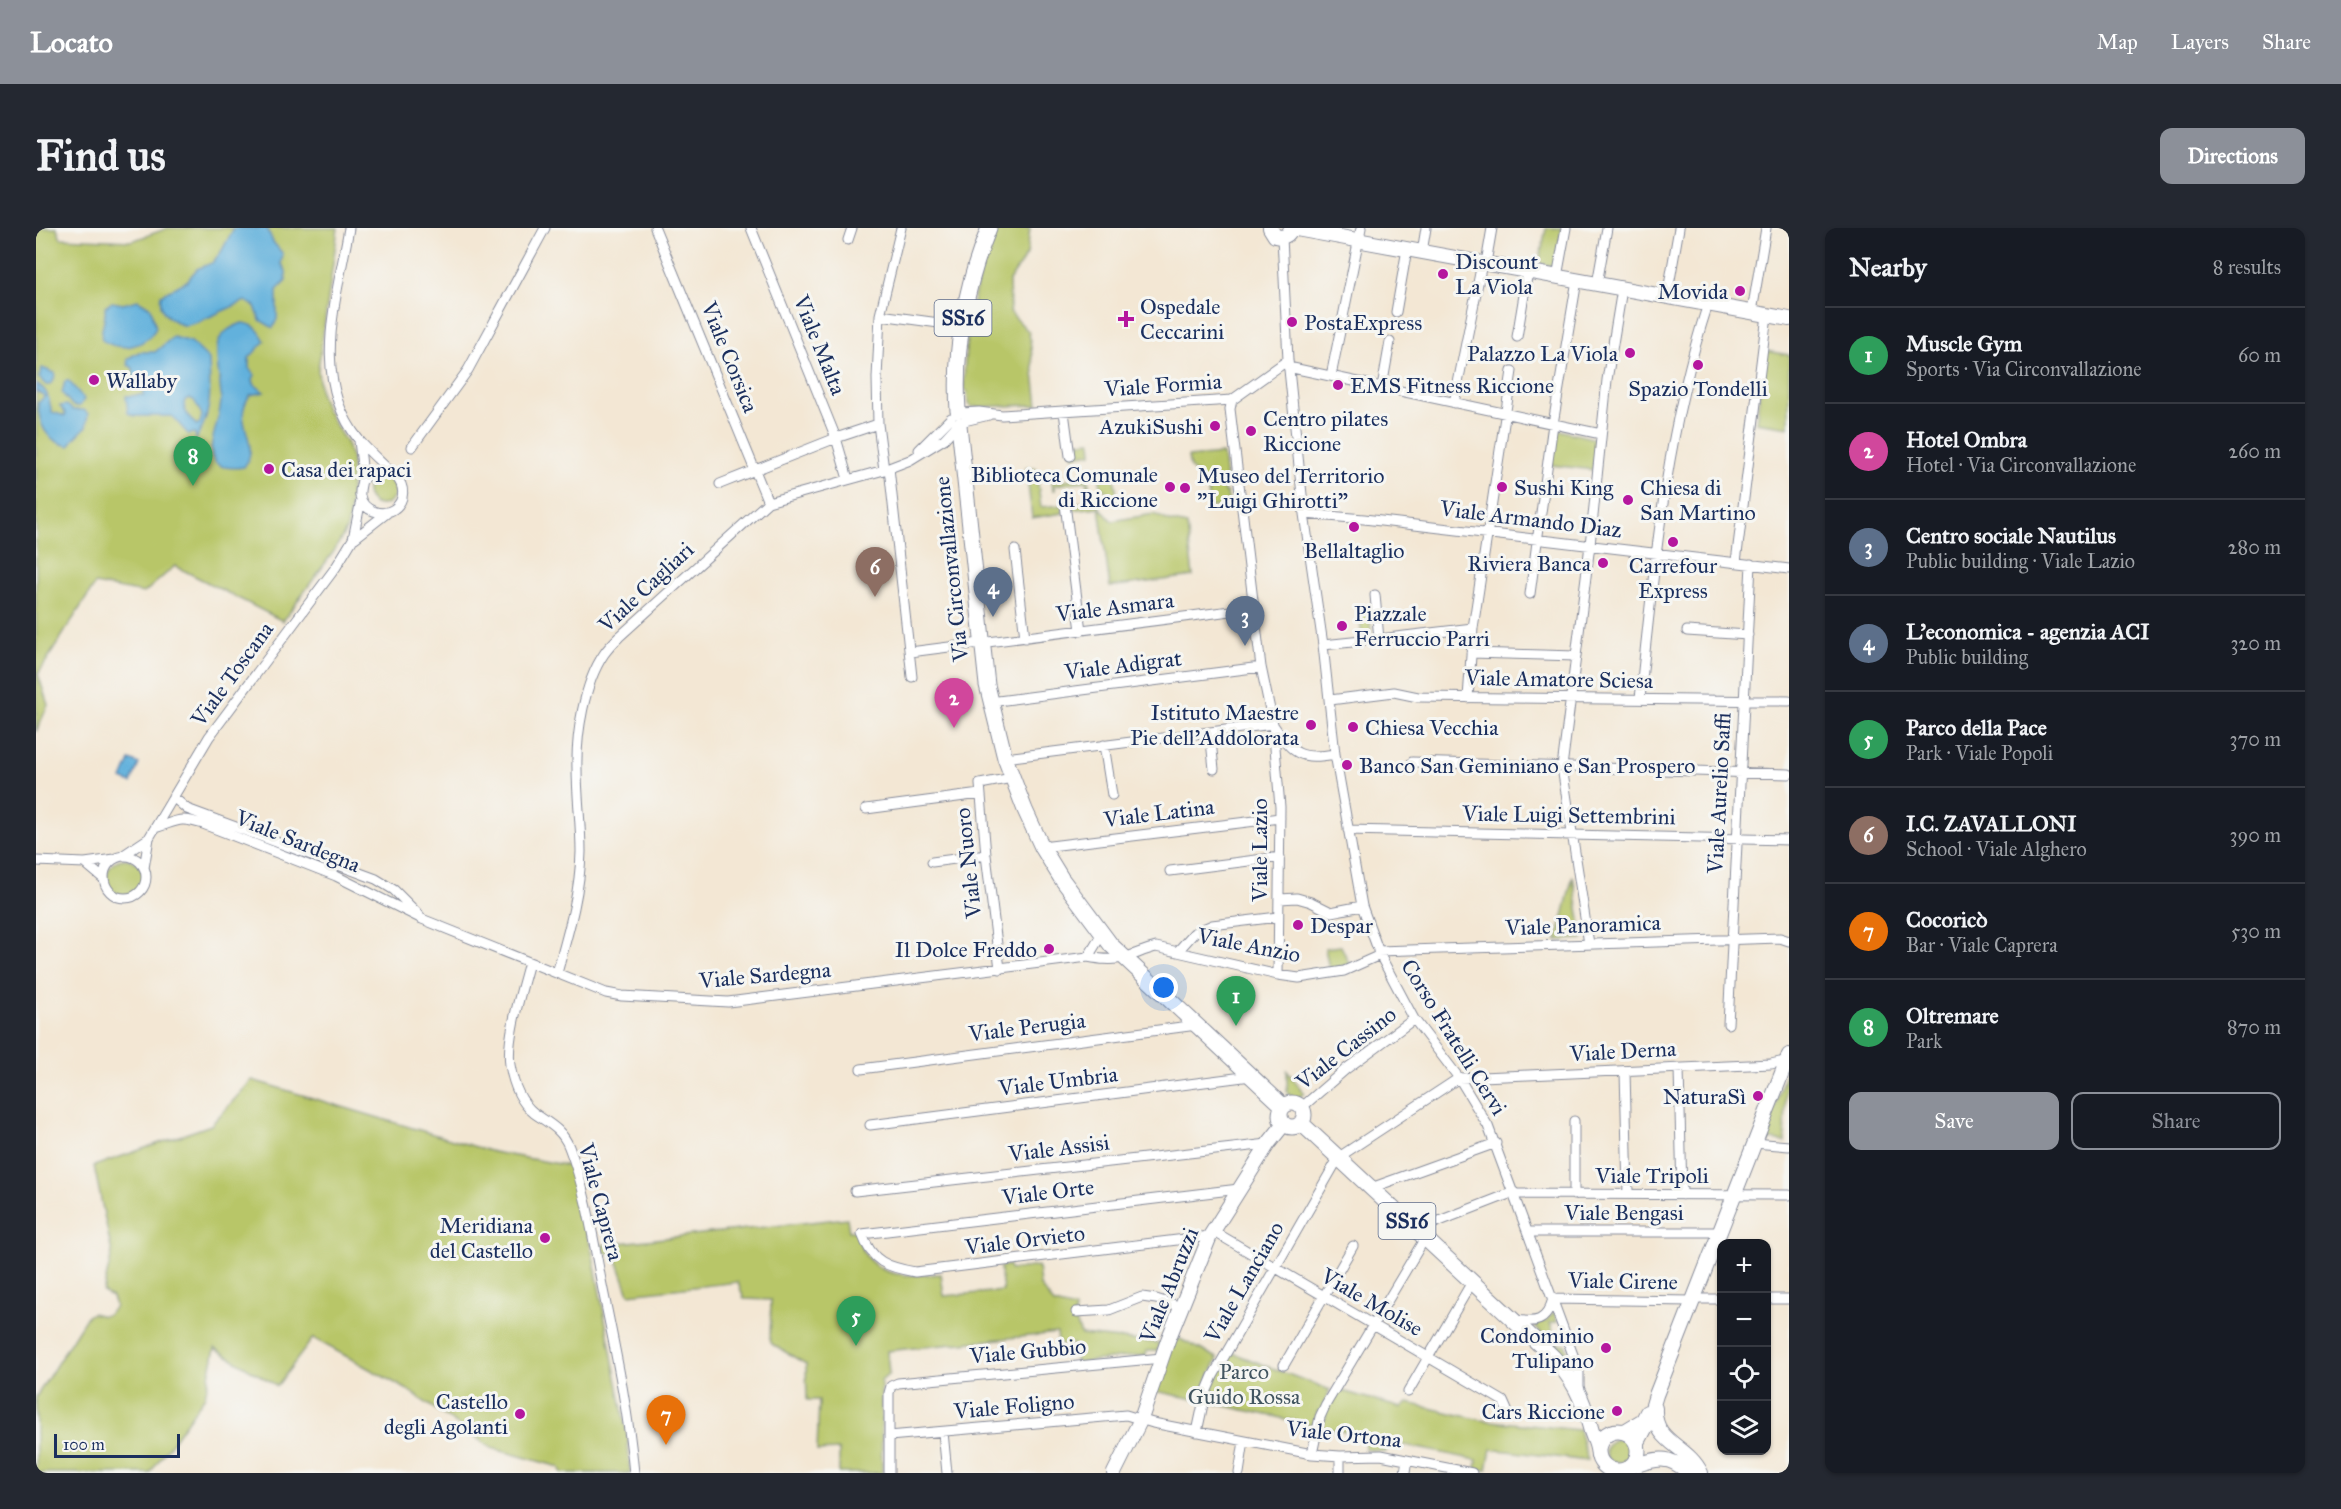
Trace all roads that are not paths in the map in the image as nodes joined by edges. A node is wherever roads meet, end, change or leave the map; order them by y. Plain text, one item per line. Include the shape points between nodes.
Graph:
1 (349, 228) edge
2 (545, 228) edge
3 (655, 228) edge
4 (751, 228) edge
5 (852, 228) edge
6 (901, 228) edge
7 (989, 228) edge
8 (1270, 228) edge
9 (1426, 228) edge
10 (1492, 228) edge
11 (1566, 228) edge
12 (1607, 228) edge
13 (1679, 228) edge
14 (1766, 228) edge
15 (1288, 231) edge
16 (1360, 234) edge
17 (848, 240) dead end
18 (1407, 249) junction
19 (1422, 252) junction
20 (1484, 263) junction
21 (1528, 271) junction
22 (1557, 277) junction
23 (1577, 280) junction
24 (1597, 284) junction
25 (1622, 288) junction
26 (1667, 297) junction
27 (1708, 304) junction
28 (1396, 312) dead end
29 (1752, 312) junction
30 (880, 315) junction
31 (1767, 315) junction
32 (1789, 319) edge
33 (961, 326) junction
34 (1517, 337) dead end
35 (1390, 342) dead end
36 (1288, 363) junction
37 (1512, 371) dead end
38 (1331, 376) junction
39 (1382, 387) junction
40 (1232, 400) junction
41 (1454, 403) junction
42 (1064, 412) junction
43 (1504, 413) junction
44 (959, 419) junction
45 (878, 424) junction
46 (1553, 424) junction
47 (1601, 434) junction
48 (836, 438) junction
49 (359, 440) junction
50 (412, 447) dead end
51 (1070, 456) dead end
52 (886, 469) junction
53 (755, 470) junction
54 (392, 473) junction
55 (848, 479) junction
56 (363, 480) junction
57 (720, 484) dead end
58 (362, 500) junction
59 (768, 502) junction
60 (1065, 504) dead end
61 (393, 509) junction
62 (1304, 514) junction
63 (1487, 533) junction
64 (353, 539) junction
65 (1539, 539) junction
66 (1590, 545) junction
67 (1015, 550) dead end
68 (1655, 553) junction
69 (1736, 562) junction
70 (1752, 564) junction
71 (1789, 568) edge
72 (1530, 594) dead end
73 (1375, 595) dead end
74 (1254, 608) junction
75 (1473, 628) junction
76 (1081, 631) junction
77 (1687, 631) dead end
78 (1748, 635) junction
79 (1025, 638) junction
80 (1362, 641) dead end
81 (981, 644) junction
82 (1323, 645) junction
83 (910, 652) junction
84 (1471, 653) junction
85 (1576, 656) junction
86 (1262, 667) junction
87 (912, 677) dead end
88 (1468, 698) junction
89 (1571, 699) junction
90 (1640, 699) junction
91 (1330, 700) junction
92 (1744, 700) junction
93 (1789, 700) edge
94 (990, 702) junction
95 (1273, 724) junction
96 (1210, 732) junction
97 (1104, 745) junction
98 (1335, 754) junction
99 (1005, 758) junction
100 (1412, 762) dead end
101 (1562, 767) junction
102 (1214, 769) dead end
103 (1740, 772) junction
104 (1789, 774) edge
105 (1011, 778) junction
106 (980, 794) junction
107 (1112, 795) dead end
108 (173, 796) junction
109 (866, 809) dead end
110 (1280, 818) junction
111 (155, 828) junction
112 (1348, 830) junction
113 (1573, 835) junction
114 (149, 838) junction
115 (1736, 838) junction
116 (1789, 840) edge
117 (1042, 847) junction
118 (986, 855) junction
119 (1280, 857) junction
120 (118, 858) junction
121 (36, 861) edge
122 (932, 862) dead end
123 (85, 863) junction
124 (144, 868) junction
125 (1170, 871) dead end
126 (104, 879) junction
127 (1280, 899) junction
128 (1362, 906) junction
129 (1278, 916) junction
130 (422, 919) junction
131 (1102, 934) junction
132 (1730, 940) junction
133 (1789, 941) edge
134 (1589, 944) junction
135 (1178, 951) junction
136 (1379, 953) junction
137 (1088, 957) junction
138 (1124, 958) junction
139 (529, 962) junction
140 (1000, 969) junction
141 (557, 973) junction
142 (1278, 975) junction
143 (1414, 1019) junction
144 (1728, 1024) dead end
145 (1197, 1025) junction
146 (1789, 1044) edge
147 (1788, 1060) edge
148 (1679, 1068) junction
149 (861, 1069) dead end
150 (1625, 1071) junction
151 (1252, 1076) junction
152 (1459, 1078) junction
153 (1283, 1106) junction
154 (1301, 1115) junction
155 (1574, 1121) dead end
156 (1284, 1124) junction
157 (870, 1125) dead end
158 (1496, 1143) junction
159 (1754, 1143) junction
160 (1268, 1144) junction
161 (1789, 1146) edge
162 (1339, 1157) junction
163 (1371, 1188) junction
164 (1239, 1189) junction
165 (855, 1191) dead end
166 (1514, 1193) junction
167 (1574, 1194) junction
168 (1628, 1194) junction
169 (1682, 1194) junction
170 (1734, 1194) junction
171 (1789, 1195) edge
172 (1427, 1232) junction
173 (1528, 1232) junction
174 (1719, 1232) junction
175 (862, 1234) joint
176 (1211, 1234) junction
177 (1353, 1246) dead end
178 (1275, 1268) junction
179 (1472, 1282) junction
180 (1324, 1296) junction
181 (1553, 1299) junction
182 (1717, 1299) edge
183 (1771, 1299) edge
184 (1789, 1299) edge
185 (1693, 1300) junction
186 (1182, 1306) junction
187 (1076, 1312) dead end
188 (1513, 1320) junction
189 (1373, 1325) junction
190 (1428, 1357) junction
191 (1162, 1358) junction
192 (1284, 1365) dead end
193 (1579, 1390) junction
194 (1408, 1392) dead end
195 (1655, 1397) junction
196 (1507, 1410) dead end
197 (1588, 1418) junction
198 (1141, 1419) junction
199 (943, 1432) junction
200 (1197, 1432) junction
201 (1617, 1432) junction
202 (889, 1436) junction
203 (1244, 1441) junction
204 (1638, 1447) junction
205 (1679, 1449) junction
206 (1312, 1454) junction
207 (1340, 1456) junction
208 (1407, 1460) junction
209 (1601, 1463) edge
210 (1627, 1470) edge
211 (634, 1473) edge
212 (889, 1473) edge
213 (946, 1473) edge
214 (1114, 1473) edge
215 (1239, 1473) edge
216 (1340, 1473) edge
217 (1405, 1473) edge
218 (1472, 1473) edge
219 (1688, 1473) edge
220 (1701, 1473) edge

1 - 49 street via 329,344 330,374 335,399
2 - 50 street via 468,370
3 - 53 street, Viale Corsica
4 - 48 street, Viale Malta
5 - 17 street
6 - 30 street
7 - 33 main road, Via Circonvallazione / SS16
8 - 15 street via 1275,236
9 - 19 street
10 - 20 street
11 - 22 street
12 - 24 street
13 - 26 street
14 - 29 street
15 - 16 street
15 - 36 street, Corso Fratelli Cervi
16 - 18 street
16 - 38 street
18 - 19 street
18 - 28 street
19 - 20 street
20 - 21 street
20 - 41 street
21 - 22 street
21 - 34 street
22 - 23 street
23 - 24 street
23 - 46 street
24 - 25 street
25 - 26 street
25 - 47 street
26 - 27 street
27 - 29 street
27 - 68 street via 1676,426
29 - 31 street
30 - 33 street
30 - 45 street
31 - 32 street
31 - 69 street
33 - 44 main road, Via Circonvallazione / SS16
35 - 39 street
36 - 38 street
36 - 40 street, Viale Formia
36 - 62 street, Corso Fratelli Cervi
37 - 43 street
38 - 39 street
39 - 41 street
40 - 42 street, Viale Formia
40 - 74 street, Viale Lazio
41 - 43 street
42 - 44 street, Viale Formia
42 - 51 street
43 - 46 street
43 - 63 street
44 - 52 street, Viale Cagliari via 910,460
44 - 81 main road, Via Circonvallazione / SS16
45 - 48 street
45 - 52 street
46 - 47 street
46 - 65 street
47 - 66 street
48 - 53 street
48 - 55 street, Viale Malta
49 - 54 street
49 - 56 street
52 - 55 street, Viale Cagliari
52 - 83 street
53 - 57 street
53 - 59 street, Viale Corsica
54 - 56 street via 379,470
54 - 61 street via 400,482 402,494
55 - 59 street, Viale Cagliari
56 - 58 street
58 - 61 street via 375,512
58 - 64 street, Viale Toscana
59 - 141 street, Viale Cagliari via 619,637 603,655 590,682 577,752 581,851 578,881
60 - 76 street
61 - 64 street, Viale Toscana
62 - 63 street, Viale Armando Diaz
62 - 82 street, Corso Fratelli Cervi
63 - 65 street, Viale Armando Diaz
63 - 75 street
64 - 108 street, Viale Toscana via 209,737
65 - 66 street, Viale Armando Diaz
65 - 72 street
66 - 68 street, Viale Armando Diaz
66 - 85 street
67 - 79 street
68 - 69 street, Viale Armando Diaz
68 - 90 street
69 - 70 street, Viale Armando Diaz
70 - 71 street, Viale Armando Diaz
70 - 78 street, Viale Aurelio Saffi
73 - 75 street via 1379,639
74 - 76 street, Viale Asmara
74 - 86 street, Viale Lazio
75 - 84 street
76 - 79 street, Viale Asmara
77 - 78 street
78 - 92 street, Viale Aurelio Saffi
79 - 81 street, Viale Asmara
80 - 82 street
81 - 83 street, Viale Asmara
81 - 94 main road, Via Circonvallazione / SS16
82 - 91 street, Corso Fratelli Cervi
83 - 87 street
84 - 85 street
84 - 88 street
85 - 89 street
86 - 94 street, Viale Adigrat
86 - 95 street, Viale Lazio
88 - 89 street, Viale Amatore Sciesa
88 - 91 street, Viale Amatore Sciesa via 1418,697 1394,692
89 - 90 street, Viale Amatore Sciesa
89 - 101 street
90 - 92 street, Viale Amatore Sciesa
91 - 98 street, Corso Fratelli Cervi
92 - 93 street, Viale Amatore Sciesa
92 - 103 street, Viale Aurelio Saffi
94 - 99 main road, Via Circonvallazione / SS16
95 - 96 street
95 - 98 street, Viale Lazio via 1294,752 1304,757
95 - 110 street, Viale Lazio
96 - 97 street
96 - 102 street
97 - 99 street
97 - 107 street
98 - 112 street, Corso Fratelli Cervi
99 - 105 main road, Via Circonvallazione / SS16
100 - 101 street
101 - 103 street
101 - 113 street
103 - 104 street
103 - 115 street, Viale Aurelio Saffi
105 - 106 street, Viale Nuoro via 980,784
105 - 117 main road, Via Circonvallazione / SS16
106 - 109 street
106 - 118 street, Viale Nuoro
108 - 111 street, Viale Toscana
108 - 130 street, Viale Sardegna via 188,808 376,879 394,890
110 - 117 street, Viale Latina
110 - 119 street, Viale Lazio
111 - 114 street, Viale Toscana
111 - 130 street, Viale Sardegna via 186,818 336,876
112 - 113 street, Viale Luigi Settembrini
112 - 128 street, Corso Fratelli Cervi
113 - 115 street, Viale Luigi Settembrini
113 - 134 street
114 - 120 street, Viale Toscana
114 - 124 street, Viale Toscana
115 - 116 street, Viale Luigi Settembrini
115 - 132 street, Viale Aurelio Saffi
117 - 131 main road, Via Circonvallazione / SS16
118 - 122 street
118 - 140 street, Viale Nuoro
119 - 125 street
119 - 127 street, Viale Lazio
120 - 123 street
120 - 124 street via 135,859
120 - 126 street via 106,867
121 - 123 street
123 - 126 street
124 - 126 street via 142,890 128,899 110,892
127 - 128 street via 1304,900 1332,912
127 - 129 street, Viale Lazio
128 - 136 street, Corso Fratelli Cervi
129 - 135 street via 1212,925 1194,933
129 - 142 street, Viale Lazio
130 - 139 street, Viale Sardegna
131 - 137 street
131 - 138 main road, Via Circonvallazione / SS16
132 - 133 street, Viale Panoramica
132 - 134 street, Viale Panoramica
132 - 144 street, Viale Aurelio Saffi
134 - 136 street, Viale Panoramica
135 - 138 street, Viale Anzio via 1156,947
135 - 142 street, Viale Anzio
136 - 142 street, Viale Anzio via 1344,971 1299,978
136 - 143 street, Corso Fratelli Cervi
137 - 138 street, Viale Sardegna
137 - 140 street, Viale Sardegna
138 - 145 main road, Via Circonvallazione / SS16
139 - 141 street, Viale Sardegna
139 - 211 street, Viale Caprera via 509,1062 519,1095 532,1112 554,1125 573,1157 629,1418
140 - 141 street, Viale Sardegna via 728,1002 622,996
143 - 152 street, Corso Fratelli Cervi
143 - 154 street, Viale Cassino via 1346,1069
145 - 149 street, Viale Perugia
145 - 151 main road, Via Circonvallazione / SS16
146 - 147 street
147 - 148 street, Viale Derna
147 - 159 street
148 - 150 street, Viale Derna
148 - 169 street
150 - 152 street, Viale Derna
150 - 168 street
151 - 153 main road, Via Circonvallazione / SS16
151 - 157 street, Viale Umbria
152 - 158 street, Corso Fratelli Cervi
152 - 162 street
153 - 154 main road via 1291,1103
153 - 156 main road via 1280,1117
154 - 156 main road via 1291,1127
154 - 162 main road, SS16
155 - 167 street
156 - 160 street, Viale Abruzzi
158 - 163 street
158 - 166 street, Corso Fratelli Cervi
159 - 161 street
159 - 170 street
160 - 164 street, Viale Abruzzi
160 - 165 street, Viale Assisi
162 - 163 main road, SS16
162 - 178 street, Viale Lanciano
163 - 172 main road, SS16
164 - 175 street, Viale Orte
164 - 176 street, Viale Abruzzi
166 - 167 street, Viale Tripoli
166 - 172 street
166 - 173 street, Corso Fratelli Cervi
167 - 168 street, Viale Tripoli
168 - 169 street, Viale Tripoli
169 - 170 street, Viale Tripoli
170 - 171 street, Viale Tripoli
170 - 174 street
172 - 179 main road, SS16
172 - 189 street
173 - 174 street, Viale Bengasi
173 - 181 street, Corso Fratelli Cervi
174 - 185 street
175 - 176 street, Viale Orvieto via 877,1259 915,1272
176 - 178 street, Viale Molise
176 - 186 street, Viale Abruzzi
177 - 180 street
178 - 180 street, Viale Molise
178 - 200 street, Viale Lanciano via 1213,1376
179 - 188 main road, SS16
179 - 190 street
180 - 189 street, Viale Molise
180 - 192 street
181 - 185 street, Viale Cirene
181 - 188 street via 1545,1317 1536,1322
181 - 193 street, Corso Fratelli Cervi via 1579,1371
182 - 185 street, Viale Cirene
183 - 184 street
185 - 195 street
186 - 187 street via 1142,1297 1109,1310
186 - 191 street, Viale Abruzzi
188 - 193 main road, SS16 via 1553,1357
189 - 190 street, Viale Molise
189 - 206 street via 1326,1404
190 - 194 street
190 - 196 street, Viale Molise via 1503,1401
191 - 198 street, Viale Abruzzi
191 - 202 street, Viale Gubbio via 898,1383 889,1392
193 - 197 main road, SS16
195 - 201 street via 1643,1420
195 - 204 street
195 - 205 street via 1654,1418 1659,1429
197 - 201 main road
197 - 209 main road, SS16
198 - 199 street, Viale Foligno via 1126,1415
198 - 200 street, Viale Ortona
198 - 214 street, Viale Abruzzi
199 - 202 street, Viale Foligno
199 - 213 street
200 - 203 street, Viale Ortona
201 - 204 main road via 1634,1439
201 - 209 main road via 1601,1440
202 - 212 street
203 - 206 street, Viale Ortona
203 - 215 street
204 - 205 street
204 - 210 main road via 1635,1462
205 - 220 street via 1690,1456
206 - 207 street, Viale Ortona
207 - 208 street, Viale Ortona via 1381,1455
207 - 216 street
208 - 217 street
208 - 218 street, Viale Ortona
209 - 210 main road via 1613,1471
210 - 219 street via 1658,1458 1671,1461

